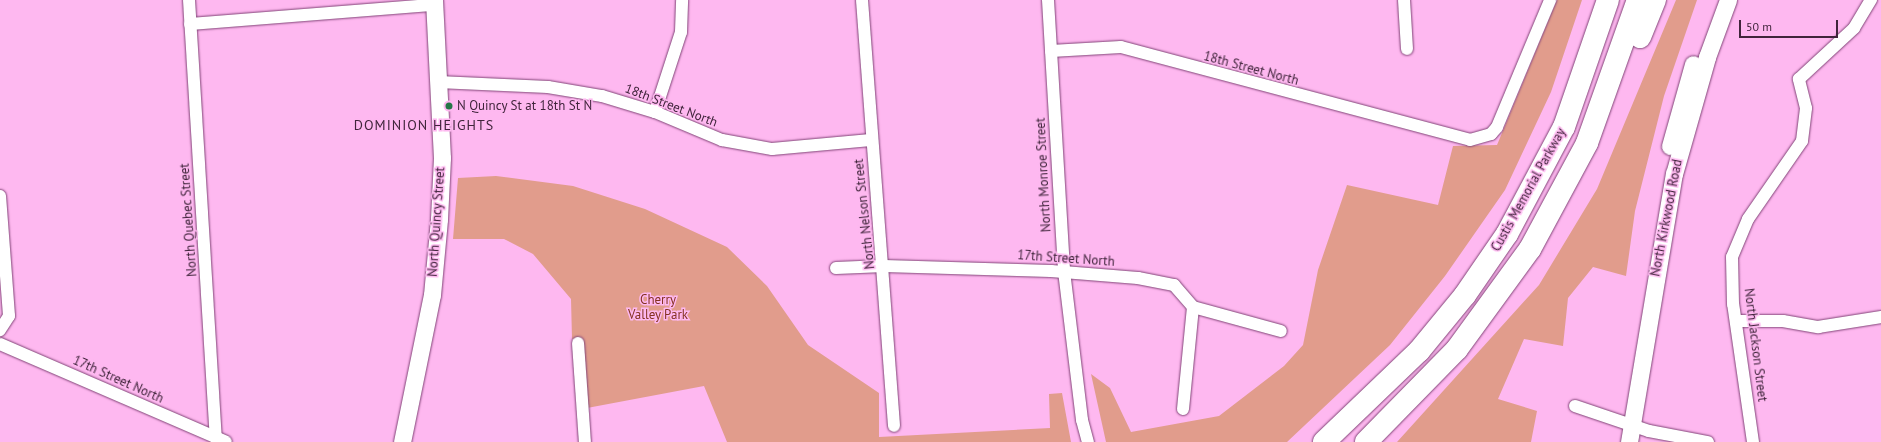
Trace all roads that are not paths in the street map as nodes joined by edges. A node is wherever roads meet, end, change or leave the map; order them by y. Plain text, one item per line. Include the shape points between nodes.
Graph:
1 (189, 0) edge
2 (682, 0) edge
3 (862, 0) edge
4 (1048, 0) edge
5 (1404, 0) edge
6 (1550, 0) edge
7 (1608, 0) edge
8 (1638, 0) edge
9 (1655, 0) edge
10 (1716, 0) edge
11 (1728, 0) edge
12 (1871, 0) edge
13 (434, 2) edge
14 (190, 24) junction
15 (1406, 49) dead end
16 (1051, 51) junction
17 (438, 82) junction
18 (655, 112) junction
19 (871, 140) junction
20 (1587, 143) junction
21 (0, 196) edge
22 (884, 266) junction
23 (836, 268) dead end
24 (1064, 271) junction
25 (1193, 307) junction
26 (1881, 317) edge
27 (1737, 321) junction
28 (0, 330) edge
29 (1281, 331) dead end
30 (578, 343) dead end
31 (0, 344) edge
32 (1575, 406) dead end
33 (1183, 409) dead end
34 (1627, 422) junction
35 (894, 426) dead end
36 (221, 440) edge
37 (1695, 441) edge
38 (402, 442) edge
39 (585, 442) edge
40 (1088, 442) edge
41 (1324, 442) edge
42 (1366, 442) edge
43 (1619, 442) edge
44 (1629, 442) edge
45 (1708, 442) edge
46 (1753, 442) edge

1 - 14 street, North Quebec Street
2 - 18 street via 681,32
3 - 19 street, North Nelson Street
4 - 16 street, North Monroe Street
5 - 15 street
6 - 16 street, 18th Street North via 1519,80 1491,134 1470,140 1121,47
7 - 41 highway, Custis Memorial Parkway via 1564,127 1507,234 1466,295 1420,351
8 - 20 highway
9 - 20 highway via 1619,93
10 - 34 main road, North Kirkwood Road via 1679,109 1664,172
11 - 34 main road, North Kirkwood Road via 1707,57 1674,174
12 - 27 street, North Jackson Street via 1854,28 1799,79 1806,108 1802,141 1748,219 1732,257
13 - 14 street
13 - 17 main road, North Quincy Street
14 - 36 street, North Quebec Street
16 - 24 street, North Monroe Street
17 - 18 street, 18th Street North via 548,87 602,96
17 - 38 main road, North Quincy Street via 442,158 437,246 432,295
18 - 19 street, 18th Street North via 722,140 772,149
19 - 22 street, North Nelson Street
20 - 42 highway via 1542,229 1489,309 1438,371
21 - 28 street via 9,316
22 - 23 street, 17th Street North
22 - 24 street, 17th Street North
22 - 35 street, North Nelson Street
24 - 25 street, 17th Street North via 1174,285
24 - 40 street, North Monroe Street via 1082,420
25 - 29 street
25 - 33 street
26 - 27 street via 1818,327 1783,321
27 - 46 street, North Jackson Street
30 - 39 street
31 - 36 street, 17th Street North
32 - 34 street
34 - 37 street via 1649,431
34 - 43 main road, North Kirkwood Road
34 - 44 main road, North Kirkwood Road
37 - 45 street

